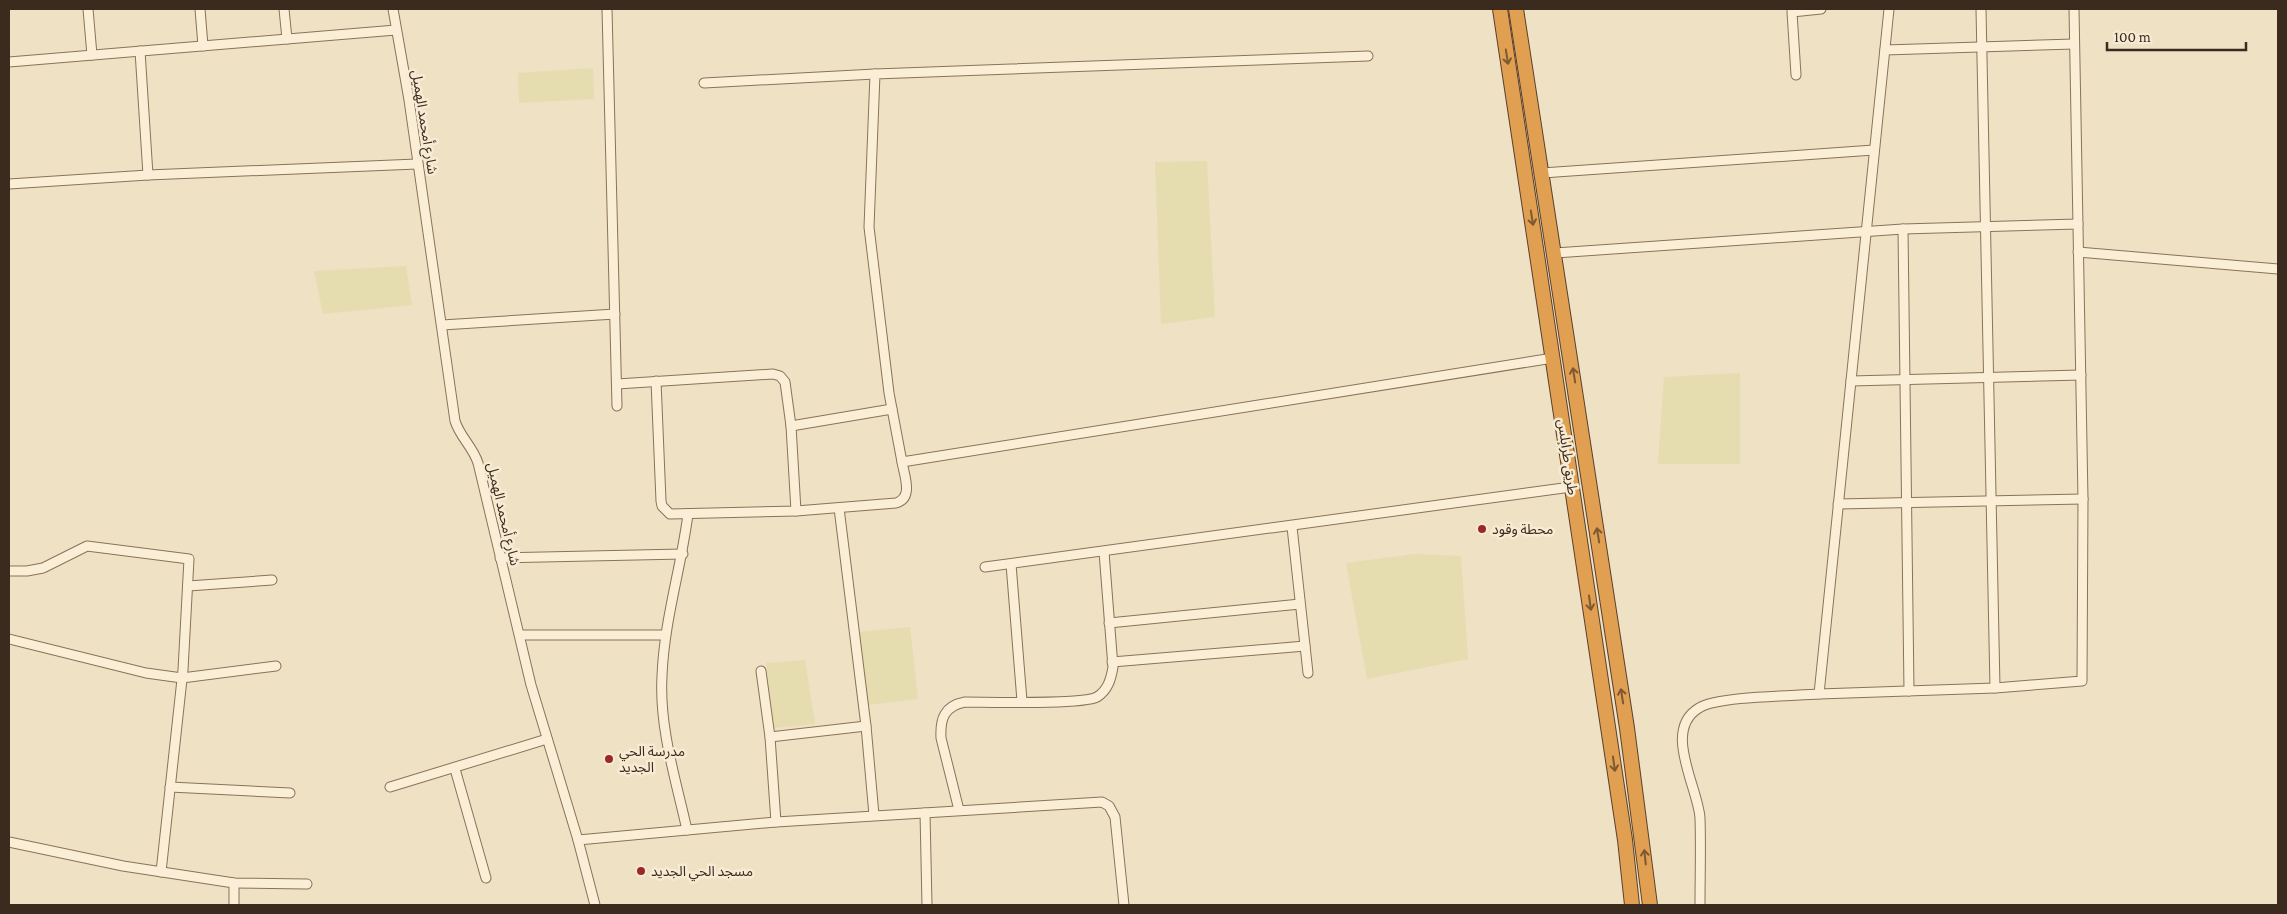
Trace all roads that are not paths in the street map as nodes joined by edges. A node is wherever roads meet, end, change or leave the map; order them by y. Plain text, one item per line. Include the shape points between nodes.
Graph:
1 (88, 9) edge
2 (200, 9) edge
3 (284, 9) edge
4 (392, 9) edge
5 (607, 9) edge
6 (1500, 9) edge
7 (1516, 9) edge
8 (1822, 9) edge
9 (1889, 9) edge
10 (1981, 9) edge
11 (2074, 9) edge
12 (396, 30) junction
13 (286, 39) junction
14 (2074, 44) junction
15 (202, 46) junction
16 (1982, 47) junction
17 (1885, 50) junction
18 (140, 51) junction
19 (92, 55) junction
20 (1368, 56) dead end
21 (9, 62) edge
22 (875, 74) junction
23 (1796, 74) dead end
24 (704, 83) dead end
25 (1874, 150) junction
26 (417, 164) junction
27 (1542, 173) junction
28 (148, 175) junction
29 (9, 184) edge
30 (2078, 224) junction
31 (1984, 226) junction
32 (1902, 229) junction
33 (1866, 231) junction
34 (2078, 252) junction
35 (1555, 253) junction
36 (2278, 269) edge
37 (615, 314) junction
38 (442, 326) junction
39 (1553, 358) junction
40 (2080, 375) junction
41 (1988, 378) junction
42 (1905, 380) junction
43 (656, 381) junction
44 (1852, 381) junction
45 (617, 384) junction
46 (617, 406) dead end
47 (892, 409) junction
48 (791, 426) junction
49 (902, 462) junction
50 (1571, 487) junction
51 (2083, 499) junction
52 (1991, 501) junction
53 (1906, 502) junction
54 (1838, 504) junction
55 (839, 508) junction
56 (796, 511) junction
57 (688, 514) junction
58 (1292, 527) junction
59 (1104, 552) junction
60 (683, 554) junction
61 (500, 558) junction
62 (1011, 564) junction
63 (986, 567) dead end
64 (9, 571) edge
65 (272, 580) dead end
66 (188, 586) junction
67 (1300, 604) junction
68 (1109, 623) junction
69 (521, 635) junction
70 (665, 636) junction
71 (9, 639) edge
72 (1305, 646) junction
73 (1112, 662) junction
74 (276, 666) dead end
75 (761, 671) dead end
76 (1308, 673) dead end
77 (182, 678) junction
78 (1995, 688) junction
79 (1909, 691) junction
80 (1819, 694) junction
81 (1022, 701) junction
82 (866, 726) junction
83 (770, 737) junction
84 (547, 740) junction
85 (456, 769) junction
86 (170, 787) junction
87 (390, 787) dead end
88 (290, 793) dead end
89 (959, 810) junction
90 (925, 813) junction
91 (874, 815) junction
92 (776, 822) junction
93 (687, 830) junction
94 (578, 840) junction
95 (9, 842) edge
96 (161, 872) junction
97 (486, 878) dead end
98 (234, 883) junction
99 (307, 884) dead end
100 (234, 905) edge
101 (595, 905) edge
102 (927, 905) edge
103 (1124, 905) edge
104 (1632, 905) edge
105 (1650, 905) edge
106 (1700, 905) edge

1 - 19 street
2 - 15 street
3 - 13 street
4 - 12 street, شارع أمحمد الهميل
5 - 37 street
6 -> 39 highway, طريق طرابلس
7 - 27 highway
8 - 23 street via 1792,12
9 - 17 street
10 - 16 street
11 - 14 street
12 - 13 street
12 - 26 street, شارع أمحمد الهميل
13 - 15 street
14 - 16 street
14 - 30 street
15 - 18 street
16 - 17 street
16 - 31 street
17 - 25 street
18 - 19 street
18 - 28 street
19 - 21 street
20 - 22 street
22 - 24 street
22 - 47 street via 869,227
25 - 27 street
25 - 33 street
26 - 28 street
26 - 38 street, شارع أمحمد الهميل
27 - 35 highway
28 - 29 street
30 - 31 street
30 - 34 street
31 - 32 street
31 - 41 street
32 - 33 street
32 - 42 street
33 - 35 street
33 - 44 street
34 - 36 street
34 - 40 street
105 -> 35 highway
37 - 38 street
37 - 45 street
38 - 61 street, شارع أمحمد الهميل via 455,421 478,463
39 - 49 street
39 - 50 highway, طريق طرابلس
40 - 41 street
40 - 51 street
41 - 42 street
41 - 52 street
42 - 44 street
42 - 53 street
43 - 45 street
43 - 48 street via 777,374 785,382
43 - 57 street via 662,506 670,514
44 - 54 street
45 - 46 street
47 - 48 street
47 - 49 street
48 - 56 street
49 - 55 street via 907,490 900,502
50 - 58 street
50 -> 104 highway, طريق طرابلس via 1624,831
51 - 52 street
51 - 78 street via 2082,681
52 - 53 street
52 - 78 street
53 - 54 street
53 - 79 street
54 - 80 street
55 - 56 street
55 - 82 street
56 - 57 street
57 - 60 street
58 - 59 street
58 - 67 street
59 - 62 street
59 - 68 street
60 - 61 street
60 - 70 street
61 - 69 street, شارع أمحمد الهميل
62 - 63 street
62 - 81 street
64 - 66 street via 42,568 87,546 186,558 190,563
65 - 66 street
66 - 77 street
67 - 68 street
67 - 72 street
68 - 73 street
69 - 70 street
69 - 84 street, شارع أمحمد الهميل
70 - 93 street via 663,722
71 - 77 street via 146,673
72 - 73 street
72 - 76 street
73 - 81 street via 1111,680 1106,690 1097,696 1087,700
74 - 77 street
75 - 83 street
77 - 86 street
78 - 79 street
79 - 80 street
80 - 106 street via 1705,704 1686,722 1682,734 1687,772 1700,817
81 - 89 street via 954,704 943,716 941,738
82 - 83 street
82 - 91 street
83 - 92 street
84 - 85 street
84 - 94 street, شارع أمحمد الهميل
85 - 87 street
85 - 97 street
86 - 88 street
86 - 96 street
89 - 90 street
89 - 103 street via 1095,802 1109,806 1115,817
90 - 91 street
90 - 102 street
91 - 92 street
92 - 93 street
93 - 94 street
94 - 101 street, شارع أمحمد الهميل
95 - 96 street
96 - 98 street
98 - 99 street
98 - 100 street

